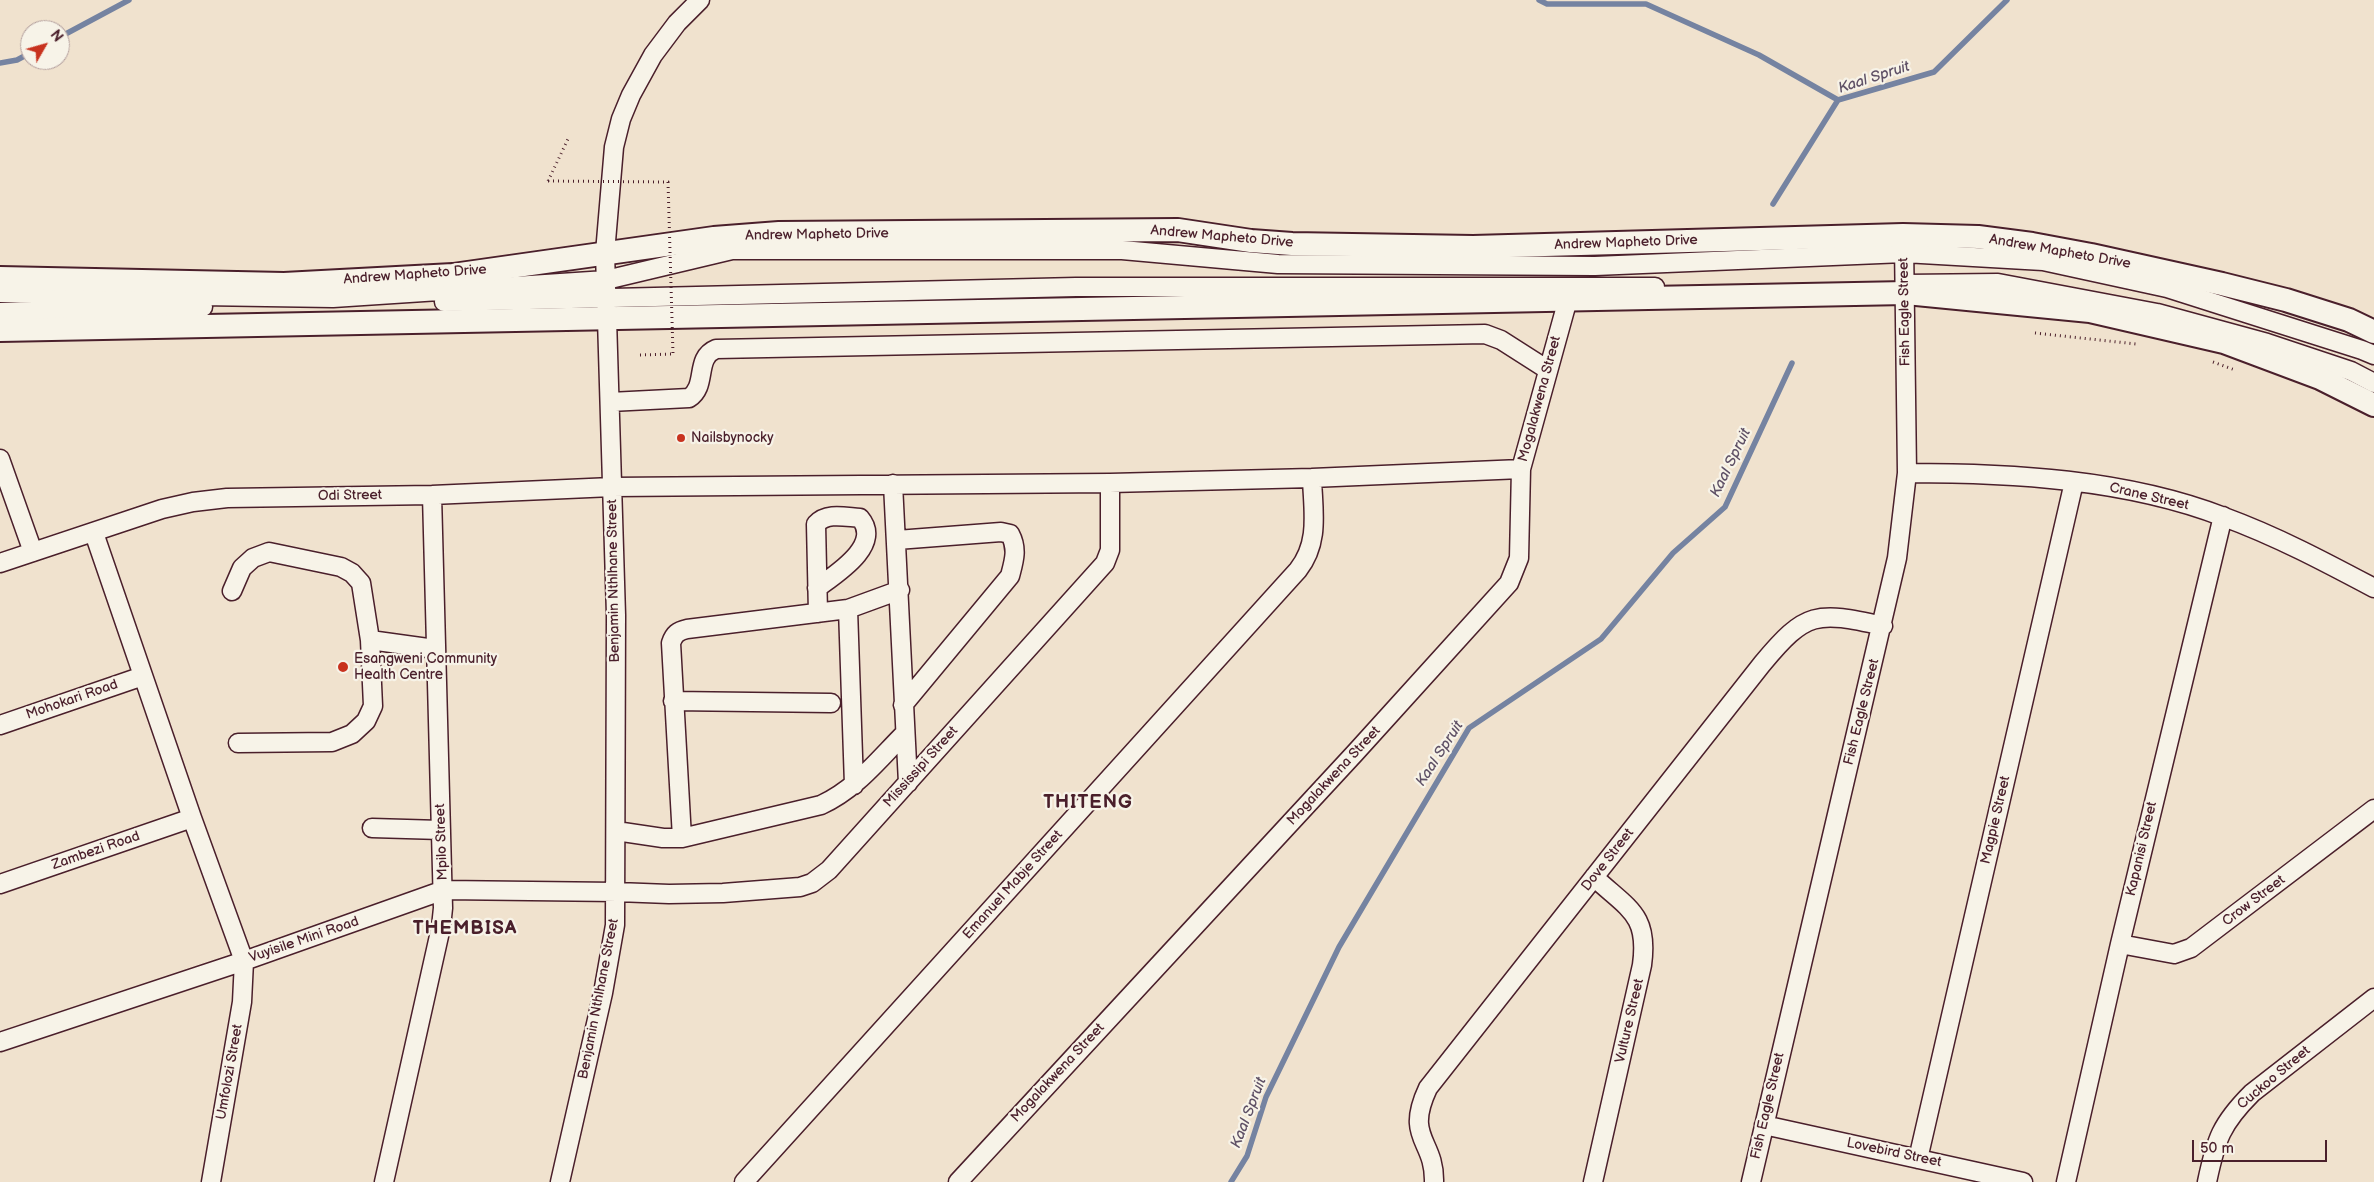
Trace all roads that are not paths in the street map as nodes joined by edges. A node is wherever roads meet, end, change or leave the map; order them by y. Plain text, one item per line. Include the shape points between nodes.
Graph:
1 (700, 0) edge
2 (1904, 244) junction
3 (1754, 249) junction
4 (605, 253) junction
5 (0, 278) edge
6 (606, 280) junction
7 (1905, 289) junction
8 (1753, 291) junction
9 (0, 293) edge
10 (1568, 299) junction
11 (606, 309) junction
12 (0, 312) edge
13 (0, 330) edge
14 (2374, 332) edge
15 (2374, 356) edge
16 (1548, 370) junction
17 (2374, 382) edge
18 (610, 402) junction
19 (2374, 405) edge
20 (0, 459) edge
21 (1521, 469) junction
22 (1907, 473) junction
23 (1312, 478) junction
24 (1110, 482) junction
25 (2074, 482) junction
26 (893, 484) junction
27 (612, 486) junction
28 (432, 495) junction
29 (2223, 516) junction
30 (94, 533) junction
31 (897, 540) junction
32 (33, 552) junction
33 (0, 563) edge
34 (817, 588) dead end
35 (2374, 588) edge
36 (900, 590) junction
37 (232, 591) dead end
38 (848, 610) junction
39 (818, 612) junction
40 (1883, 626) junction
41 (370, 640) junction
42 (435, 649) junction
43 (143, 676) junction
44 (673, 701) junction
45 (831, 703) dead end
46 (903, 705) junction
47 (0, 725) edge
48 (905, 733) junction
49 (238, 743) dead end
50 (908, 783) junction
51 (854, 785) junction
52 (2374, 809) edge
53 (192, 818) junction
54 (372, 828) dead end
55 (441, 830) junction
56 (616, 831) junction
57 (682, 838) junction
58 (1594, 877) junction
59 (0, 884) edge
60 (444, 890) junction
61 (617, 892) junction
62 (2120, 944) junction
63 (244, 961) junction
64 (2374, 998) edge
65 (0, 1042) edge
66 (1764, 1125) junction
67 (1918, 1158) junction
68 (212, 1182) edge
69 (384, 1182) edge
70 (560, 1182) edge
71 (744, 1182) edge
72 (958, 1182) edge
73 (1434, 1182) edge
74 (1593, 1182) edge
75 (1751, 1182) edge
76 (2023, 1182) edge
77 (2066, 1182) edge
78 (2207, 1182) edge

1 - 4 street, Benjamin Nthlhane Street via 677,23 653,55 621,119 614,147
2 - 3 main road, Andrew Mapheto Drive via 1793,238
2 - 3 street via 1803,258
2 - 7 street, Fish Eagle Street
2 - 14 main road, Andrew Mapheto Drive via 1978,238 2091,255 2286,300 2349,320
2 - 15 street via 2043,261 2167,288
3 - 4 main road, Andrew Mapheto Drive via 1292,244 1178,230 779,233
3 - 6 street via 1594,266 1288,264 1122,250 732,250
4 - 5 main road, Andrew Mapheto Drive via 453,275 284,284
4 - 6 street, Benjamin Nthlhane Street
6 - 9 street via 333,298
6 - 11 street, Benjamin Nthlhane Street
7 - 8 main road
7 - 17 street via 1998,283 2157,313 2267,343
7 - 19 main road via 2090,311 2224,342 2320,378
7 - 22 street, Fish Eagle Street
8 - 10 main road
8 - 11 street via 1076,287
10 - 11 main road
10 - 16 street, Mogalakwena Street
11 - 12 street
11 - 13 main road
11 - 18 street, Benjamin Nthlhane Street
16 - 18 street via 1502,340 1485,334 716,349 707,352 703,358 699,387 689,398
16 - 21 street, Mogalakwena Street
18 - 27 street, Benjamin Nthlhane Street
20 - 32 street
21 - 23 street, Odi Street
21 - 72 street, Mogalakwena Street via 1518,558 1503,592
22 - 25 street, Crane Street via 2020,476
22 - 40 street, Fish Eagle Street via 1898,558
23 - 24 street, Odi Street
23 - 71 street, Emanuel Mabje Street via 1314,535 1311,551 1298,570
24 - 26 street, Odi Street
24 - 50 street, Mississipi Street via 1110,550 1105,563
25 - 29 street, Crane Street via 2127,491
25 - 67 street, Magpie Street
26 - 27 street, Odi Street
26 - 31 street
27 - 28 street, Odi Street
27 - 56 street, Benjamin Nthlhane Street via 616,615
28 - 30 street, Odi Street via 227,498 162,509
28 - 42 street, Mpilo Street
29 - 35 street, Crane Street
29 - 62 street, Kapanisi Street
30 - 32 street, Odi Street
30 - 43 street
31 - 36 street
31 - 46 street via 1001,532 1010,534 1016,556 1010,576
32 - 33 street, Odi Street
34 - 39 street
36 - 38 street
36 - 46 street
37 - 41 street via 242,568 253,558 269,552 341,567 361,583
38 - 39 street
38 - 51 street
39 - 44 street via 679,631 671,643
40 - 58 street, Dove Street via 1831,617 1801,624 1792,631 1762,664
40 - 66 street, Fish Eagle Street
41 - 42 street
41 - 49 street via 373,706 366,721 352,734 332,742
42 - 55 street, Mpilo Street
43 - 47 street, Mohokari Road
43 - 53 street
44 - 45 street
44 - 57 street
46 - 48 street
48 - 50 street
48 - 51 street
50 - 61 street, Mississipi Street via 829,870 812,883 790,889 723,893
51 - 57 street via 841,796 820,805
52 - 62 street, Crow Street via 2191,948 2174,954
53 - 59 street, Zambezi Road
53 - 63 street
54 - 55 street
55 - 60 street, Mpilo Street
56 - 57 street
56 - 61 street, Benjamin Nthlhane Street
58 - 73 street, Dove Street via 1421,1101 1417,1124
58 - 74 street, Vulture Street via 1638,918 1645,943
60 - 61 street, Vuyisile Mini Road
60 - 63 street, Vuyisile Mini Road
60 - 69 street, Mpilo Street via 441,928
61 - 70 street, Benjamin Nthlhane Street via 609,964
62 - 77 street, Kapanisi Street
63 - 65 street, Vuyisile Mini Road
63 - 68 street, Umfolozi Street via 242,1002
64 - 78 street, Cuckoo Street via 2238,1107 2221,1131
66 - 67 street, Lovebird Street
66 - 75 street, Fish Eagle Street
67 - 76 street, Lovebird Street

